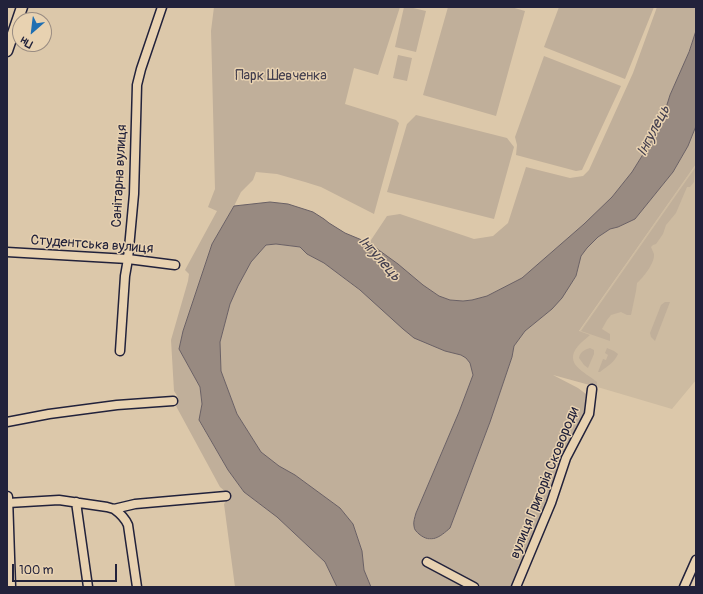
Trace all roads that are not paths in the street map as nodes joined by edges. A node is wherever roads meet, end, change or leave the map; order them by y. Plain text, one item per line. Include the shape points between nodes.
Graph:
1 (22, 7) edge
2 (162, 7) edge
3 (7, 51) edge
4 (7, 252) edge
5 (128, 259) junction
6 (176, 265) dead end
7 (120, 351) dead end
8 (592, 389) dead end
9 (173, 401) dead end
10 (7, 422) edge
11 (226, 496) dead end
12 (7, 500) edge
13 (76, 502) junction
14 (114, 509) junction
15 (696, 560) edge
16 (427, 562) dead end
17 (10, 587) edge
18 (88, 587) edge
19 (137, 587) edge
20 (474, 587) edge
21 (516, 587) edge
22 (684, 587) edge

1 - 3 main road
2 - 5 street, Санітарна вулиця via 137,85 134,194
4 - 5 street, Студентська вулиця
5 - 6 street, Студентська вулиця
5 - 7 street, Санітарна вулиця
8 - 21 street, вулиця Григорія Сковороди via 590,414 566,458 551,503
9 - 10 street via 109,406
11 - 14 street via 135,504
12 - 13 street
12 - 17 main road
13 - 14 street
13 - 18 street
14 - 19 street via 128,525
15 - 22 street
16 - 20 street

